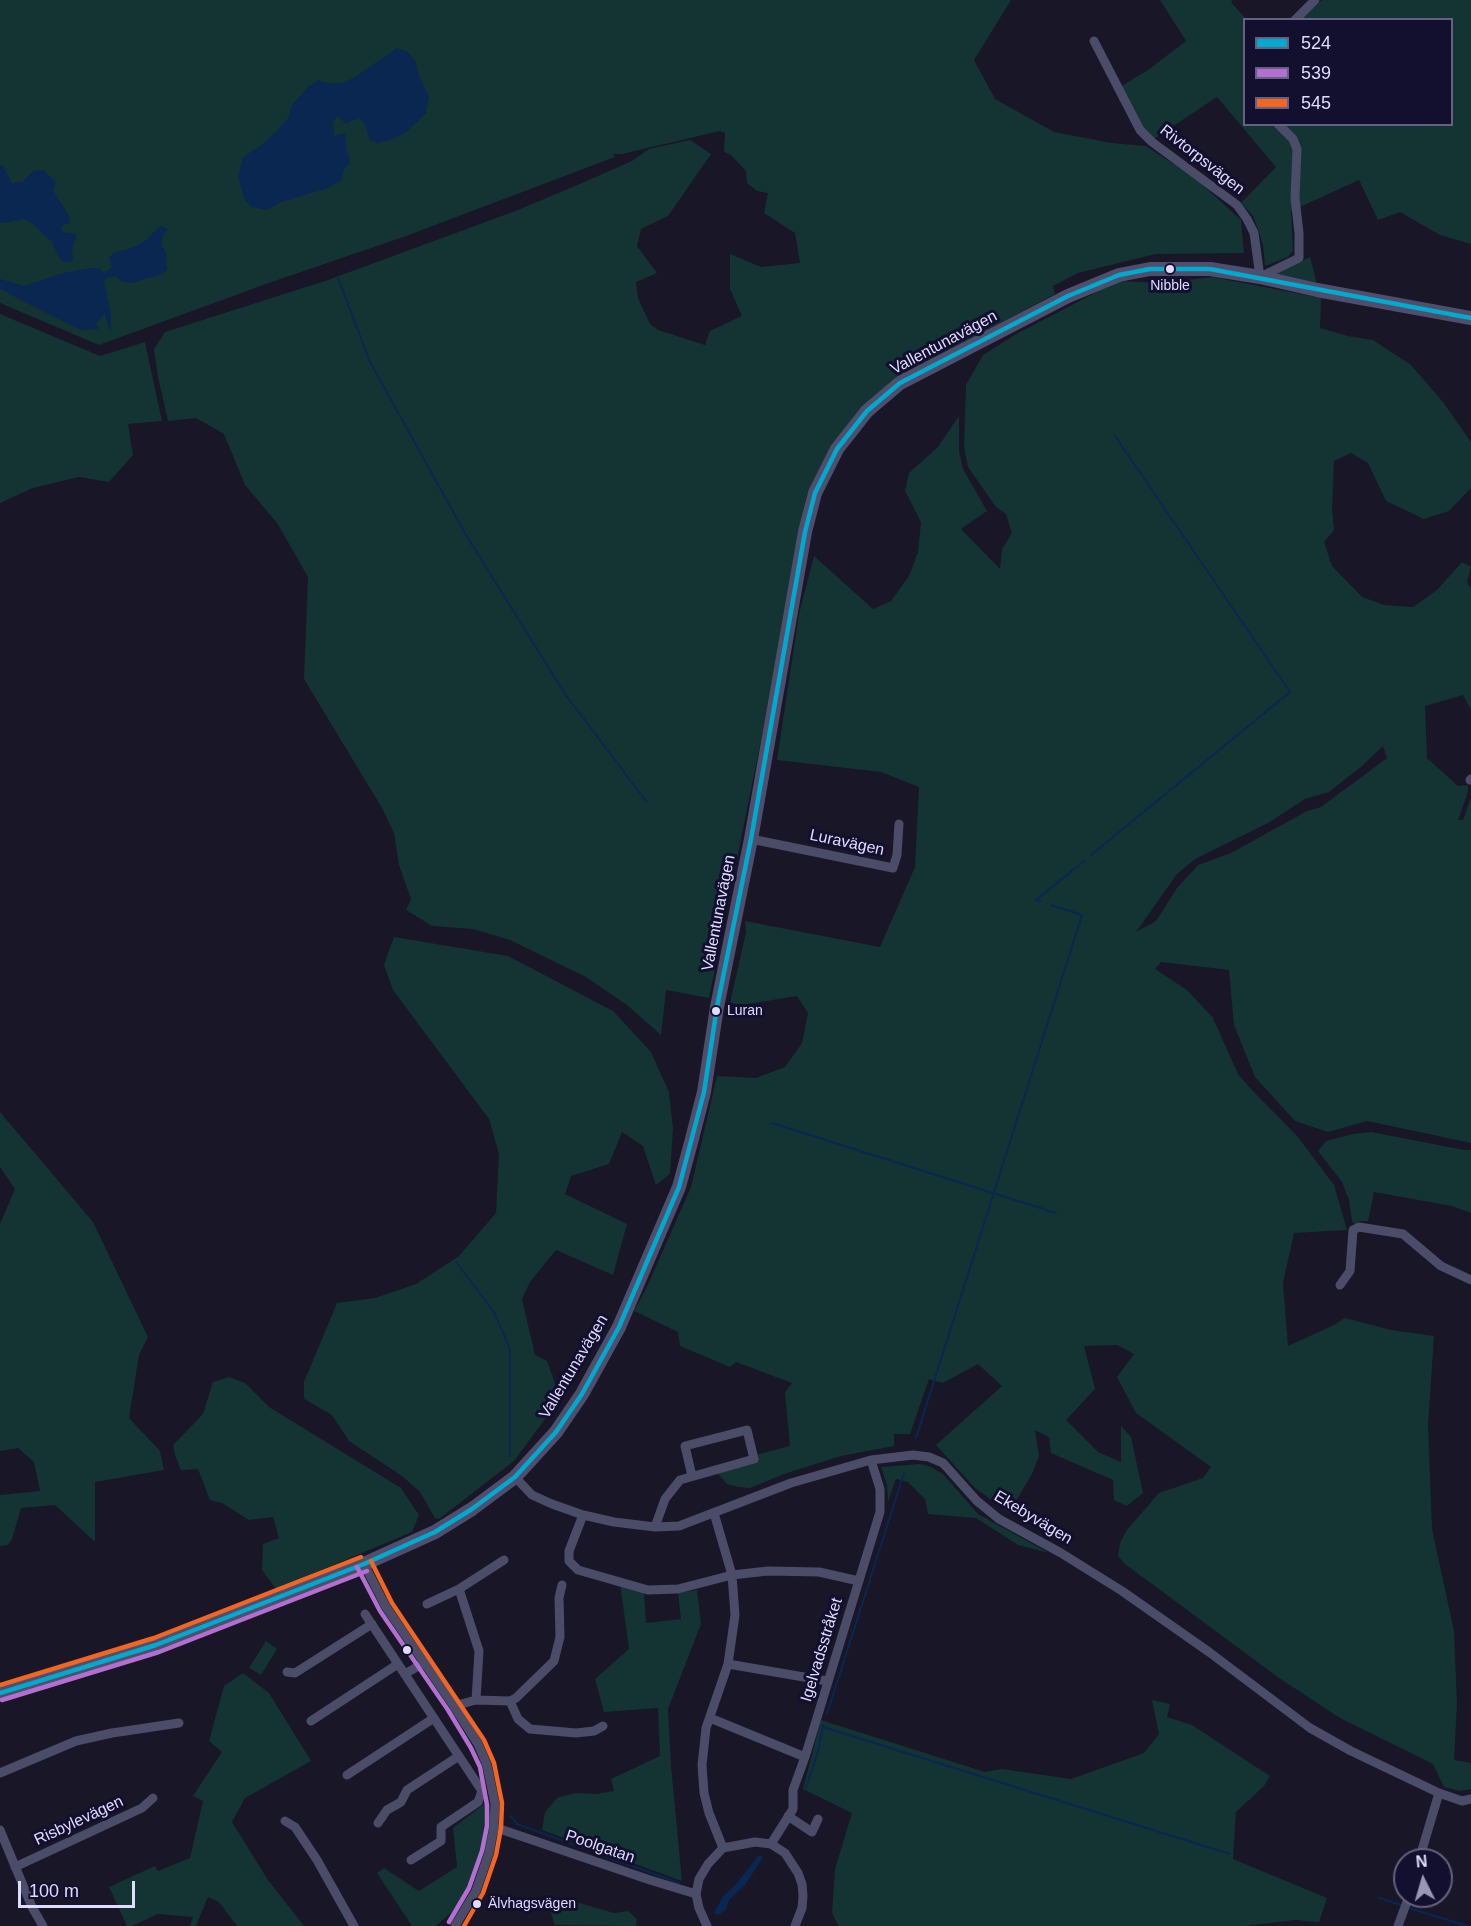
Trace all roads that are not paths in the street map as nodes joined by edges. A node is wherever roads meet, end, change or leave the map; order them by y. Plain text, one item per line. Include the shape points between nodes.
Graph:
1 (1316, 0) edge
2 (1297, 18) edge
3 (1094, 41) dead end
4 (1280, 126) edge
5 (1260, 277) junction
6 (1471, 318) edge
7 (899, 824) dead end
8 (750, 839) junction
9 (1471, 1280) edge
10 (1341, 1285) dead end
11 (871, 1460) junction
12 (692, 1476) junction
13 (515, 1477) junction
14 (714, 1513) junction
15 (583, 1515) junction
16 (655, 1527) junction
17 (504, 1560) dead end
18 (364, 1564) junction
19 (732, 1575) junction
20 (859, 1581) junction
21 (562, 1585) dead end
22 (459, 1589) junction
23 (427, 1604) dead end
24 (365, 1614) dead end
25 (372, 1624) junction
26 (425, 1662) junction
27 (398, 1664) junction
28 (728, 1664) junction
29 (286, 1672) dead end
30 (405, 1674) junction
31 (827, 1681) junction
32 (0, 1693) edge
33 (476, 1700) junction
34 (510, 1701) junction
35 (454, 1706) junction
36 (434, 1718) junction
37 (710, 1718) junction
38 (311, 1721) dead end
39 (179, 1723) dead end
40 (603, 1726) dead end
41 (459, 1756) junction
42 (805, 1757) junction
43 (0, 1773) edge
44 (347, 1775) dead end
45 (1439, 1793) junction
46 (153, 1798) dead end
47 (1471, 1799) edge
48 (791, 1812) junction
49 (818, 1819) dead end
50 (285, 1821) dead end
51 (378, 1823) dead end
52 (494, 1827) junction
53 (0, 1830) edge
54 (771, 1844) junction
55 (723, 1848) junction
56 (1423, 1848) edge
57 (411, 1860) dead end
58 (15, 1868) junction
59 (696, 1894) junction
60 (1405, 1908) edge
61 (800, 1924) edge
62 (43, 1926) edge
63 (354, 1926) edge
64 (455, 1926) edge
65 (707, 1926) edge
66 (1398, 1926) edge

1 - 2 street
3 - 5 street, Rivtorpsvägen via 1140,130 1237,205 1247,219 1254,233
4 - 5 street via 1297,149 1299,258
5 - 6 main road, Vallentunavägen
5 - 8 main road, Vallentunavägen via 1185,268 1119,275 1068,296 900,383 867,411 837,450 815,493
7 - 8 street, Luravägen via 894,868
8 - 13 main road, Vallentunavägen via 704,1092 678,1187 619,1327 594,1372 556,1432
9 - 10 street via 1441,1266 1403,1234 1359,1227 1353,1230 1350,1271
11 - 14 street, Ekebyvägen via 790,1483
11 - 20 street, Igelvadsstråket via 881,1505
11 - 45 street, Ekebyvägen via 913,1455 943,1463 977,1502 999,1518 1122,1592 1310,1728
12 - 12 street via 754,1459 747,1430 685,1446
12 - 16 street via 680,1479 665,1499
13 - 15 street, Ekebyvägen via 532,1495
13 - 18 main road, Vallentunavägen via 435,1532
14 - 16 street, Ekebyvägen via 679,1526
14 - 19 street
15 - 16 street, Ekebyvägen
15 - 19 street via 569,1551 569,1561 578,1570 648,1590 678,1589
17 - 22 street
18 - 26 street via 386,1607
18 - 32 main road, Vallentunavägen via 156,1645
19 - 20 street via 819,1572
19 - 28 street via 735,1615
20 - 31 street, Igelvadsstråket
21 - 34 street via 560,1636 554,1661
22 - 23 street
22 - 33 street via 479,1651
24 - 25 street
25 - 27 street
25 - 29 street via 295,1673
26 - 30 street
26 - 35 street
27 - 30 street
27 - 38 street
28 - 31 street
28 - 37 street
30 - 36 street
31 - 42 street, Igelvadsstråket
33 - 34 street
33 - 35 street
34 - 40 street via 518,1719 530,1729 576,1732
35 - 52 street via 487,1765
36 - 41 street
36 - 44 street
37 - 42 street
37 - 55 street via 702,1765 704,1793
39 - 43 street via 76,1742
41 - 51 street via 407,1790 401,1803 387,1810
41 - 57 street via 482,1791 478,1802 441,1827 441,1840
42 - 48 street, Igelvadsstråket via 793,1790
45 - 47 street, Ekebyvägen via 1462,1801
45 - 56 street
46 - 58 street, Risbylevägen via 142,1808
48 - 49 street via 812,1832
48 - 54 street, Igelvadsstråket
50 - 63 street via 295,1827 317,1860
52 - 59 street, Poolgatan
52 - 64 street via 476,1891
53 - 58 street
54 - 55 street via 755,1842
54 - 61 street via 785,1853 802,1884
55 - 59 street via 699,1879
58 - 62 street
59 - 65 street
60 - 66 street

